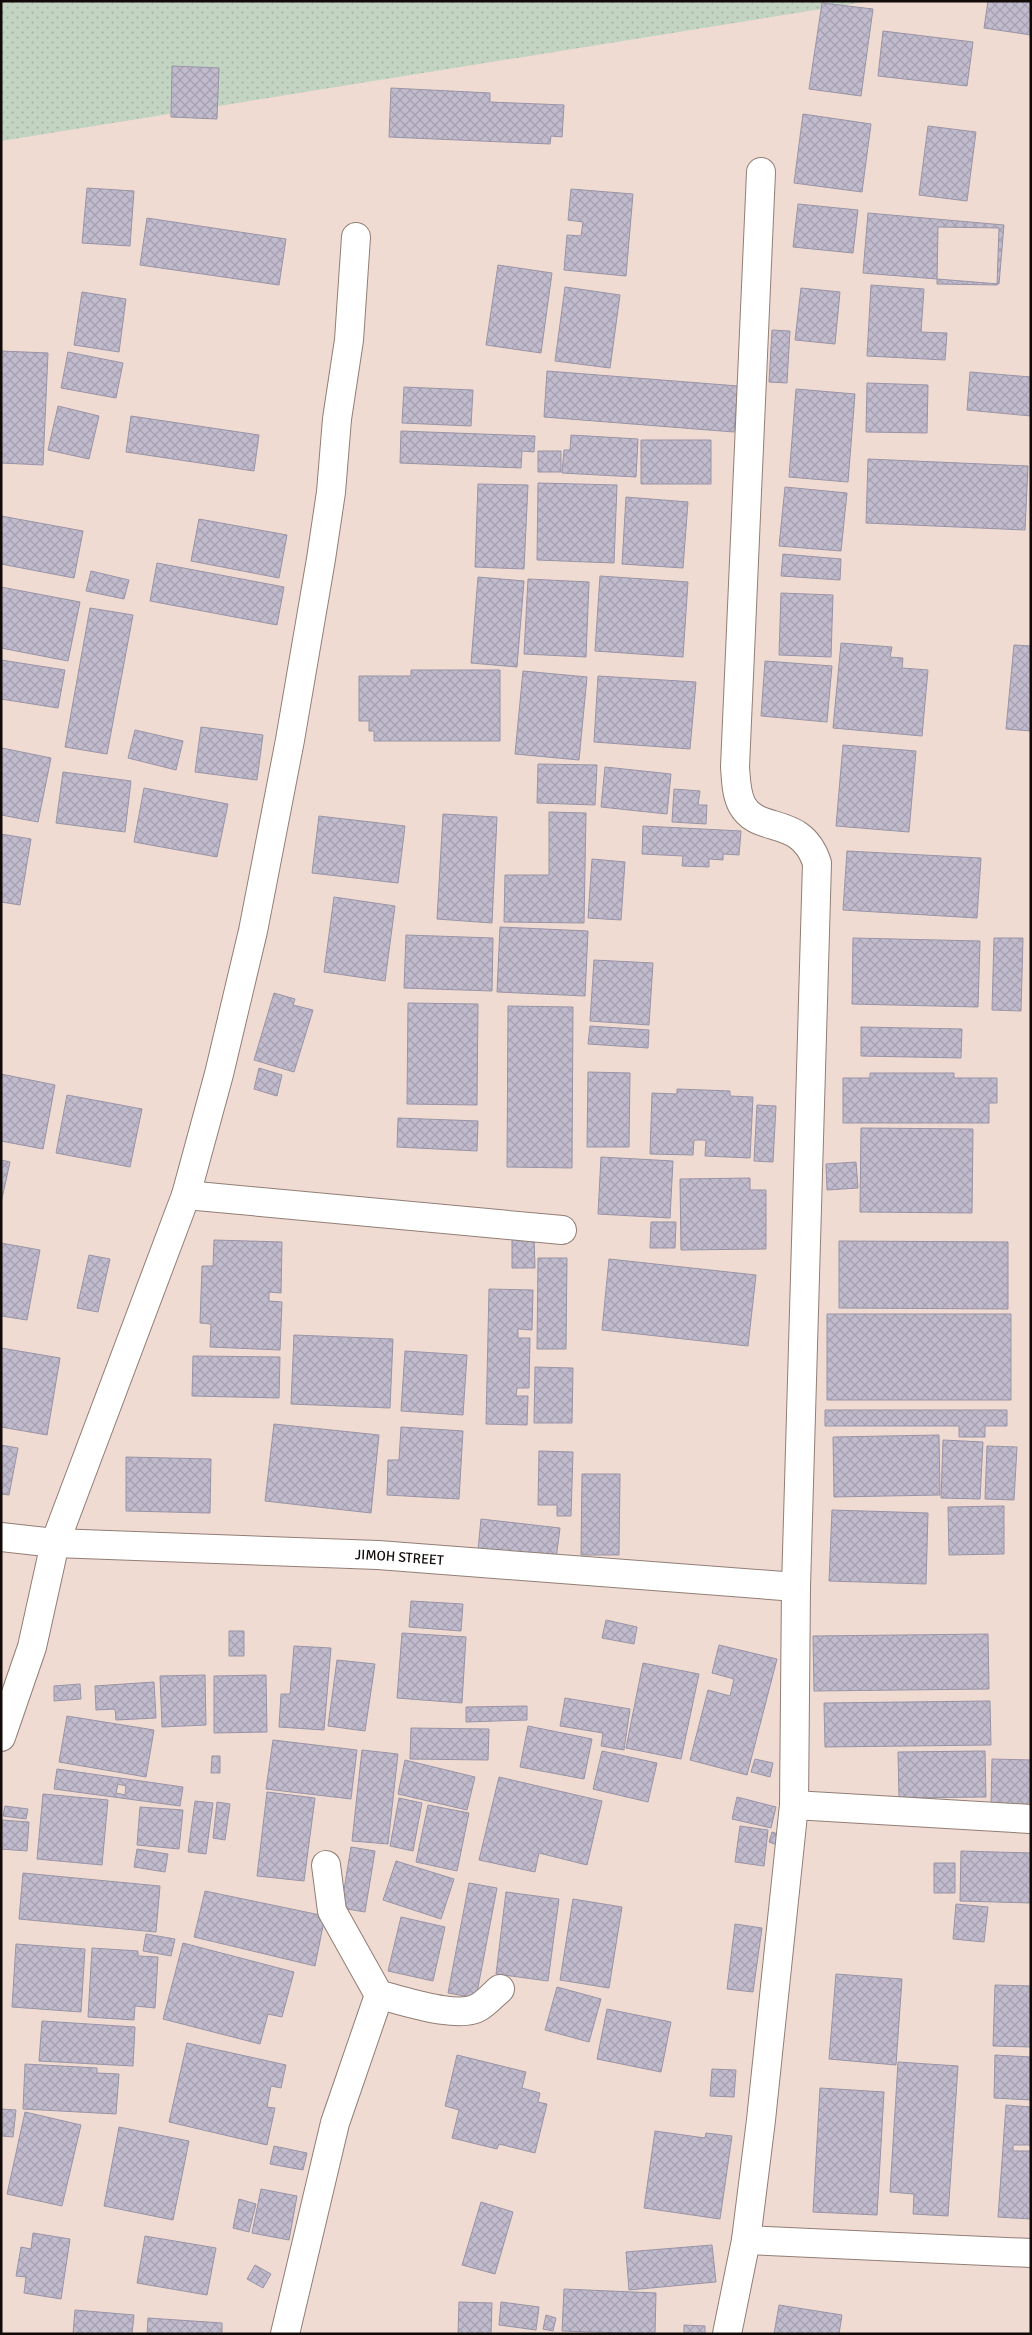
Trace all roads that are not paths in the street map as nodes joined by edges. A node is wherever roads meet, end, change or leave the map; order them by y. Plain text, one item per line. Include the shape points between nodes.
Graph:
1 (761, 172) dead end
2 (356, 237) dead end
3 (186, 1195) junction
4 (562, 1230) dead end
5 (1, 1537) edge
6 (55, 1543) junction
7 (796, 1587) junction
8 (1, 1737) edge
9 (794, 1805) junction
10 (1031, 1819) edge
11 (326, 1865) dead end
12 (500, 1989) dead end
13 (379, 1995) junction
14 (746, 2240) junction
15 (1031, 2253) edge
16 (285, 2334) edge
17 (727, 2334) edge

1 - 7 street via 735,767 742,805 750,814 804,838 813,849 817,863
2 - 3 street via 349,340 337,418 331,492 290,740 253,931
3 - 4 street
3 - 6 street
5 - 6 street, JIMOH STREET
6 - 7 street, JIMOH STREET via 378,1555
6 - 8 street via 32,1647
7 - 9 street
9 - 10 street
9 - 14 street
11 - 13 street via 332,1911
12 - 13 street via 478,2008 467,2012
13 - 16 street via 335,2123
14 - 15 street
14 - 17 street

